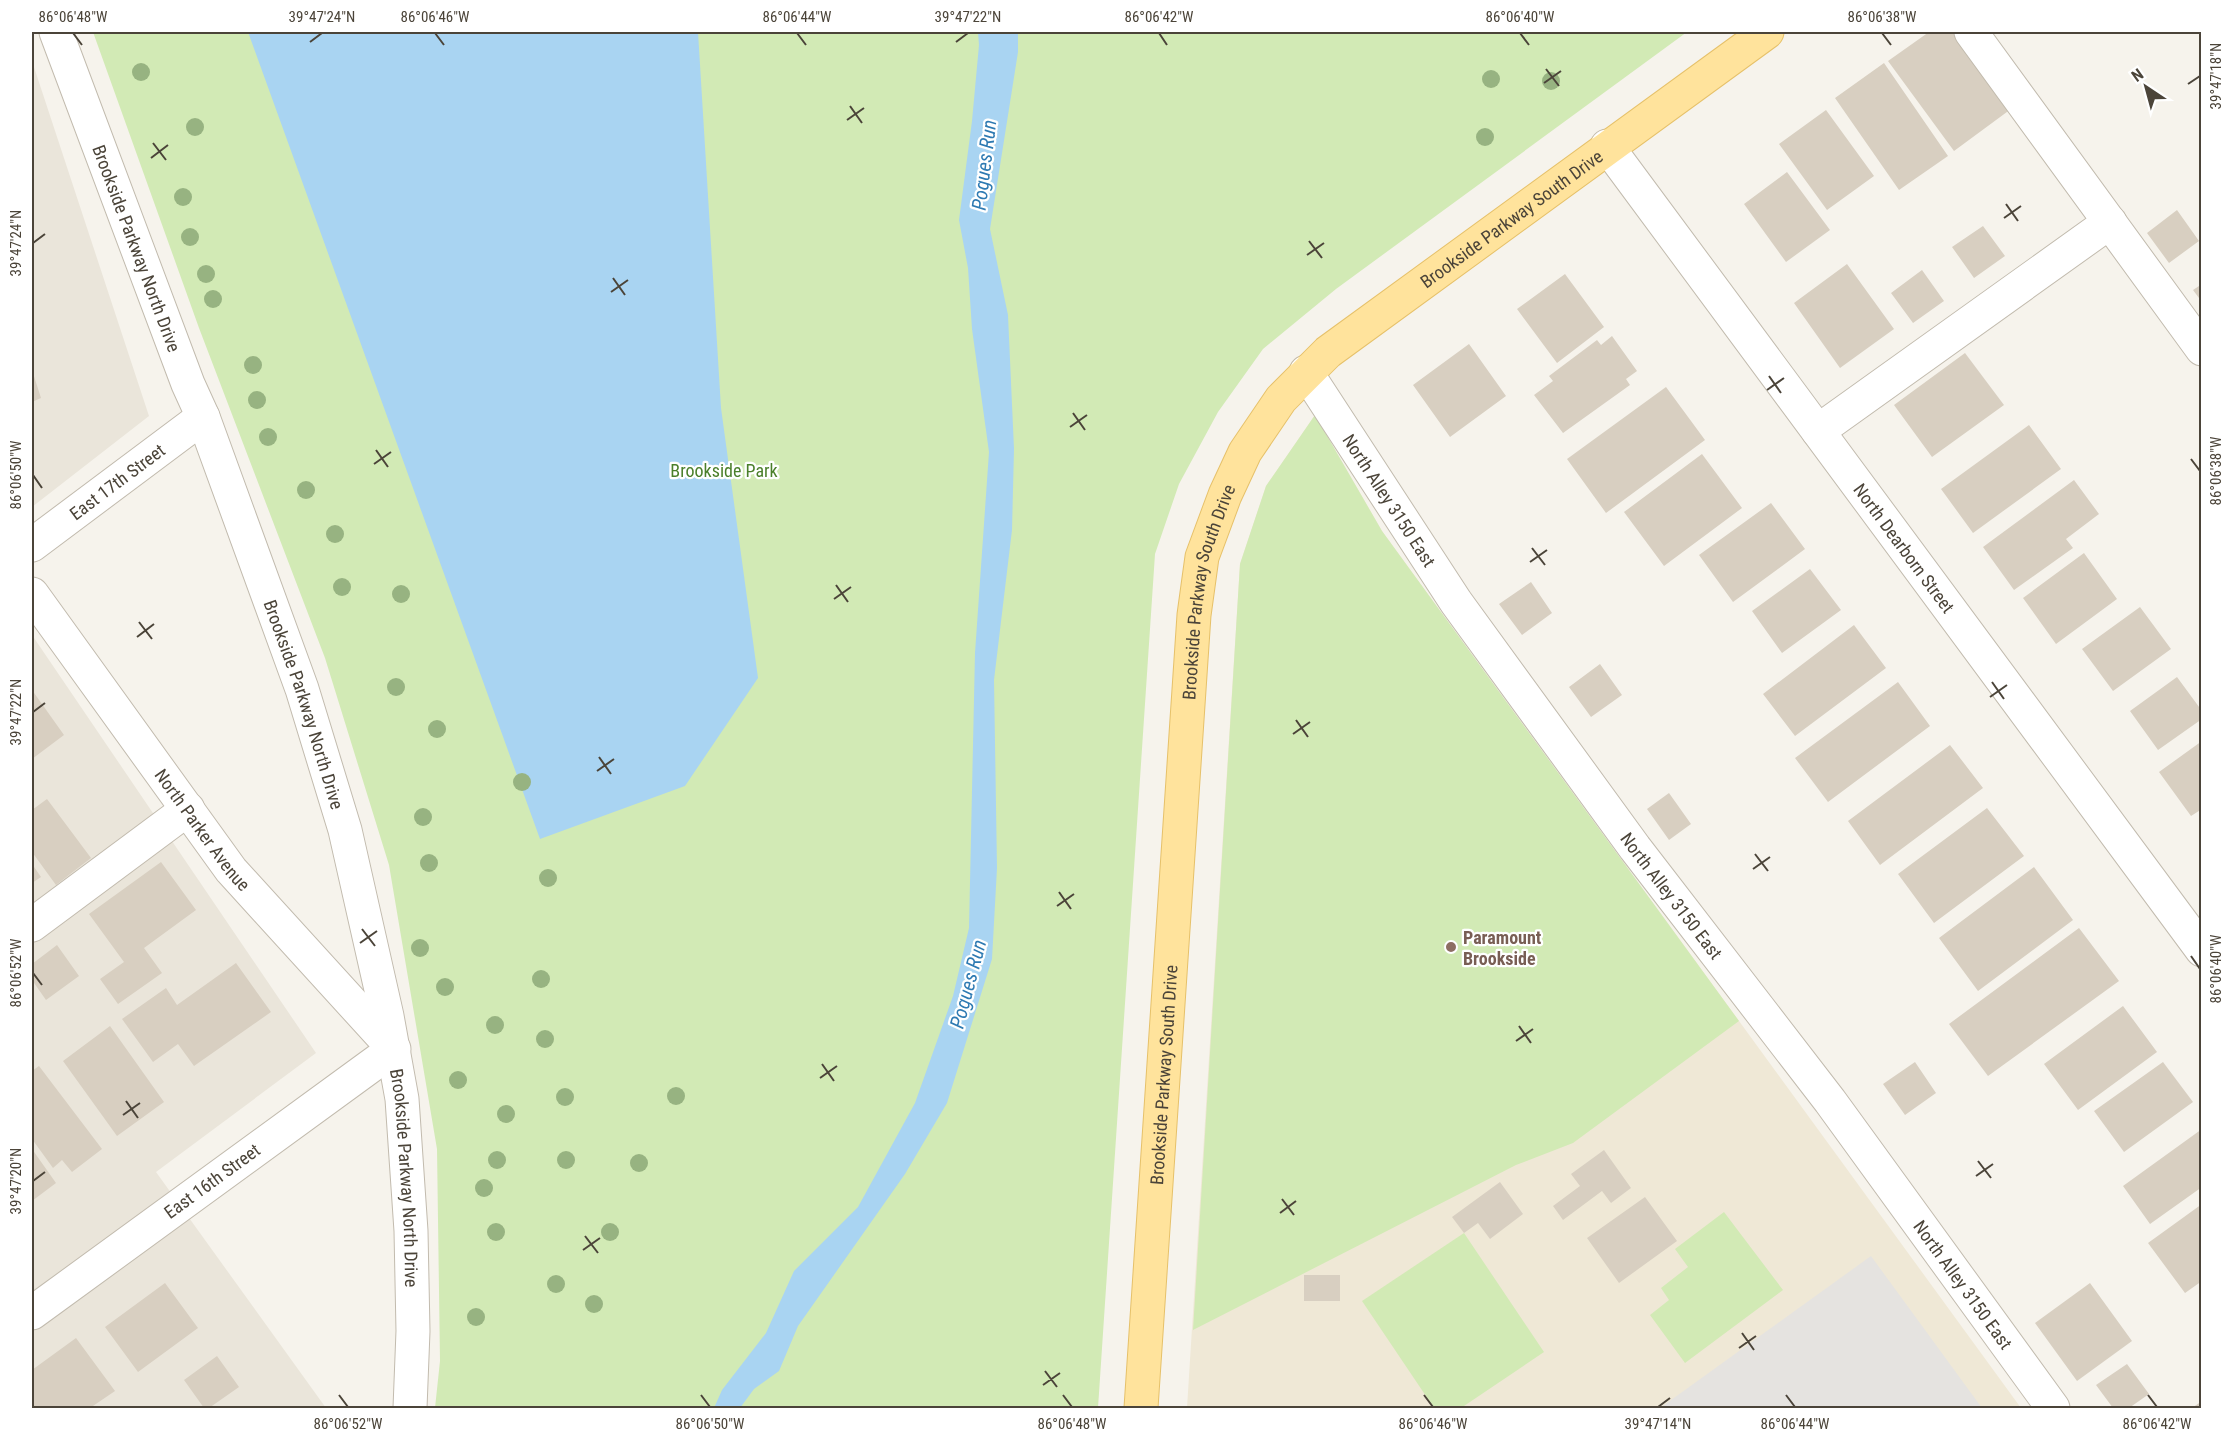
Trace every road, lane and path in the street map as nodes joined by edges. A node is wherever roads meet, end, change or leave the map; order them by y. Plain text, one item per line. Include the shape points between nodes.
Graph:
1 (56, 32) edge
2 (1767, 32) edge
3 (1971, 32) edge
4 (1607, 146) junction
5 (2110, 222) junction
6 (2202, 349) edge
7 (1306, 372) junction
8 (203, 417) junction
9 (1818, 431) junction
10 (32, 546) edge
11 (32, 594) edge
12 (188, 809) junction
13 (32, 926) edge
14 (2202, 950) edge
15 (394, 1049) junction
16 (32, 1313) edge
17 (410, 1408) edge
18 (1141, 1408) edge
19 (2053, 1408) edge

1 - 8 street, Brookside Parkway North Drive
2 - 4 main road, Brookside Parkway South Drive
3 - 5 street
4 - 7 main road, Brookside Parkway South Drive
4 - 9 street, North Dearborn Street
5 - 6 street
5 - 9 street
7 - 18 main road, Brookside Parkway South Drive via 1281,399 1245,452 1202,557 1194,615
7 - 19 street, North Alley 3150 East via 1456,602 1635,848 1830,1101
8 - 10 street, East 17th Street
8 - 15 street, Brookside Parkway North Drive via 302,689 345,830
9 - 14 street, North Dearborn Street
11 - 12 street, North Parker Avenue
12 - 13 street
12 - 15 street, North Parker Avenue via 231,870
15 - 16 street, East 16th Street
15 - 17 street, Brookside Parkway North Drive via 402,1099 411,1231

